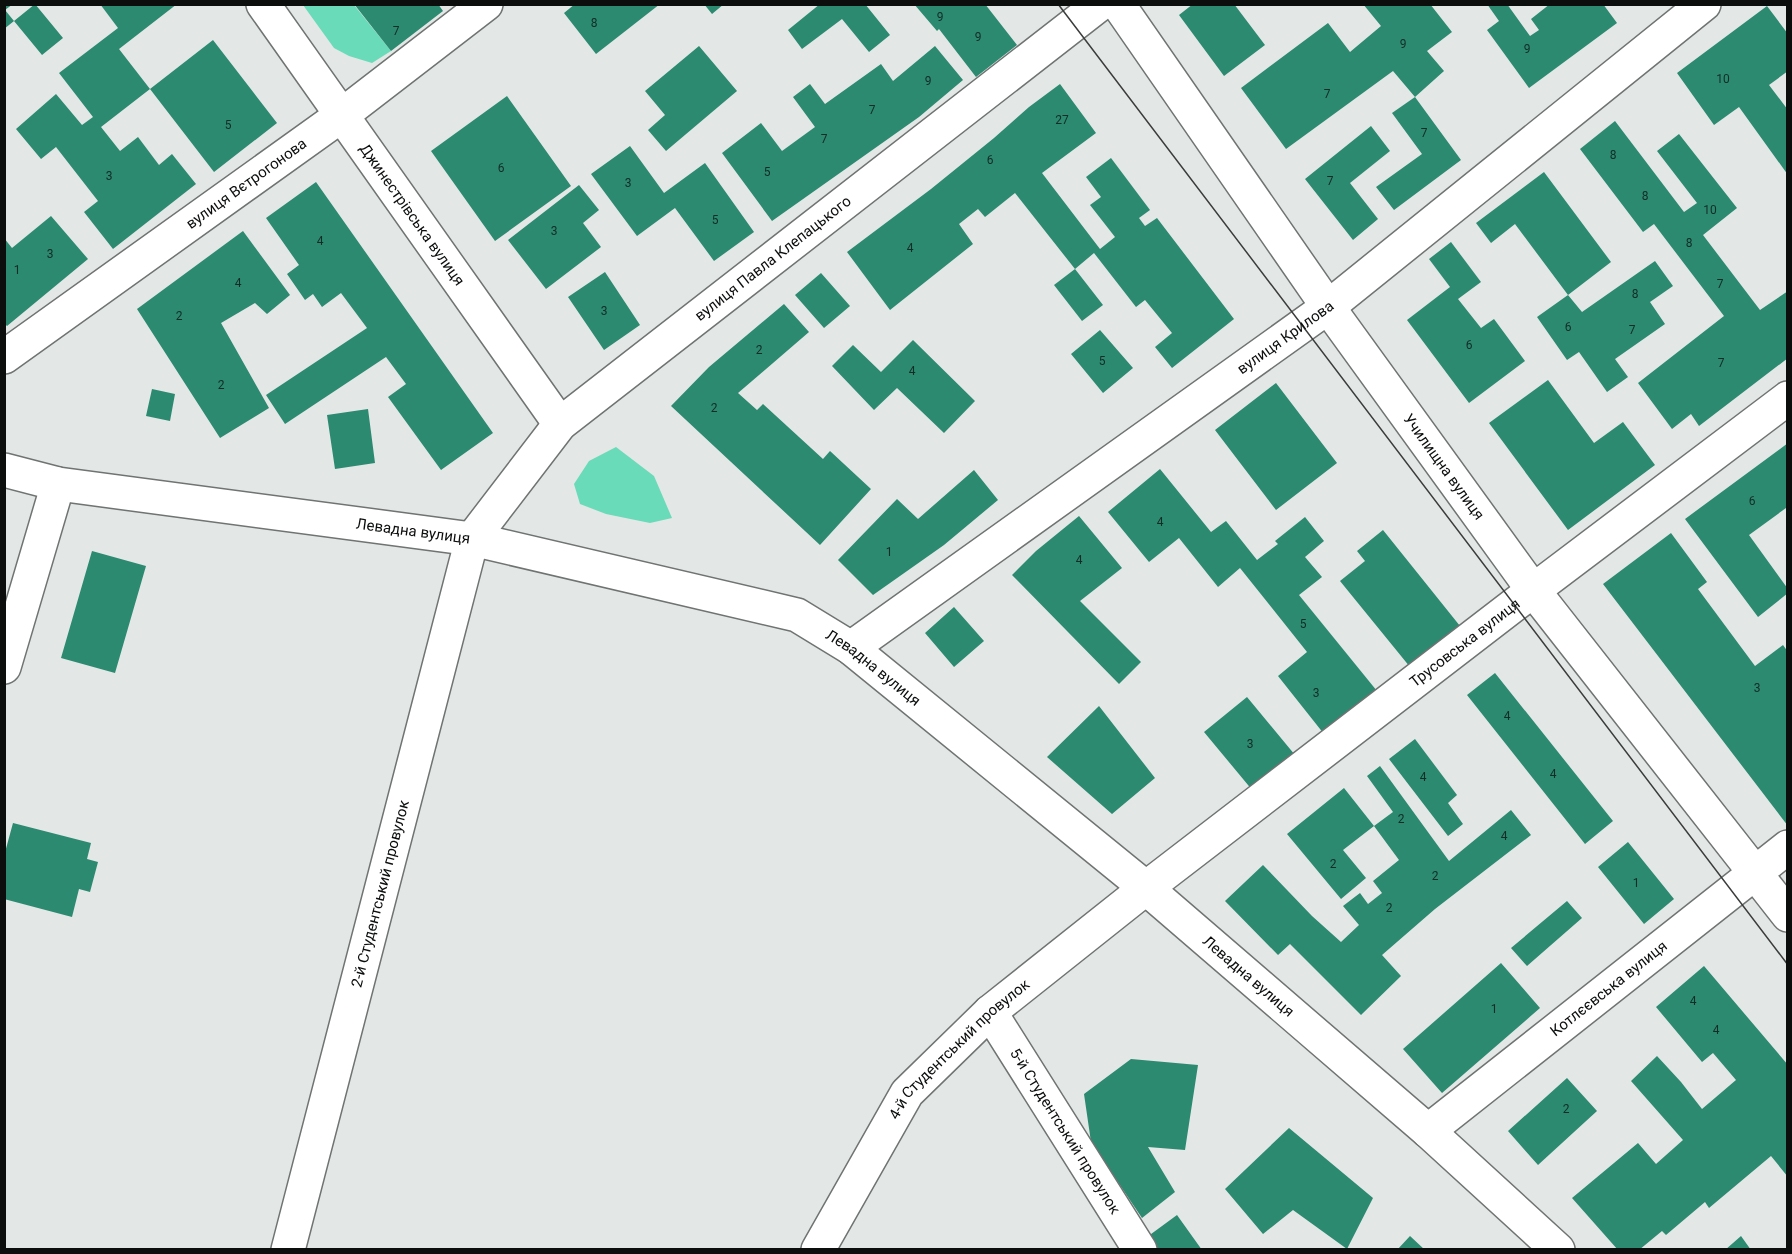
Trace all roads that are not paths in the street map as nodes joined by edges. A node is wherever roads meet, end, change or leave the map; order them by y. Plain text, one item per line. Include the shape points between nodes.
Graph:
1 (263, 4) edge
2 (486, 4) edge
3 (1100, 4) edge
4 (1118, 4) edge
5 (1704, 4) edge
6 (342, 115) junction
7 (1328, 307) junction
8 (4, 357) edge
9 (1788, 398) edge
10 (560, 424) junction
11 (4, 470) edge
12 (58, 484) junction
13 (472, 539) junction
14 (1533, 590) junction
15 (851, 648) junction
16 (4, 667) edge
17 (1788, 847) edge
18 (1754, 872) junction
19 (1146, 888) junction
20 (1788, 915) edge
21 (990, 1012) junction
22 (1428, 1131) junction
23 (288, 1250) edge
24 (818, 1250) edge
25 (1140, 1250) edge
26 (1558, 1250) edge

1 - 6 street, Джинестрівська вулиця
2 - 6 street, вулиця Вєтрогонова
3 - 10 street, вулиця Павла Клепацького
4 - 7 street, Училищна вулиця
5 - 7 street, вулиця Крилова
6 - 8 street, вулиця Вєтрогонова
6 - 10 street, Джинестрівська вулиця
7 - 14 street, Училищна вулиця
7 - 15 street, вулиця Крилова
9 - 14 street, Трусовська вулиця
10 - 13 street, вулиця Павла Клепацького
11 - 12 street, Левадна вулиця
12 - 13 street, Левадна вулиця
12 - 16 street
13 - 15 street, Левадна вулиця via 797,615
13 - 23 street, 2-й Студентський провулок
14 - 18 street, Училищна вулиця
14 - 19 street, Трусовська вулиця
15 - 19 street, Левадна вулиця
17 - 18 street, Котлєєвська вулиця
18 - 20 street, Училищна вулиця
18 - 22 street, Котлєєвська вулиця
19 - 21 street, 4-й Студентський провулок
19 - 22 street, Левадна вулиця
21 - 24 street, 4-й Студентський провулок via 907,1094
21 - 25 street, 5-й Студентський провулок
22 - 26 street, Левадна вулиця

